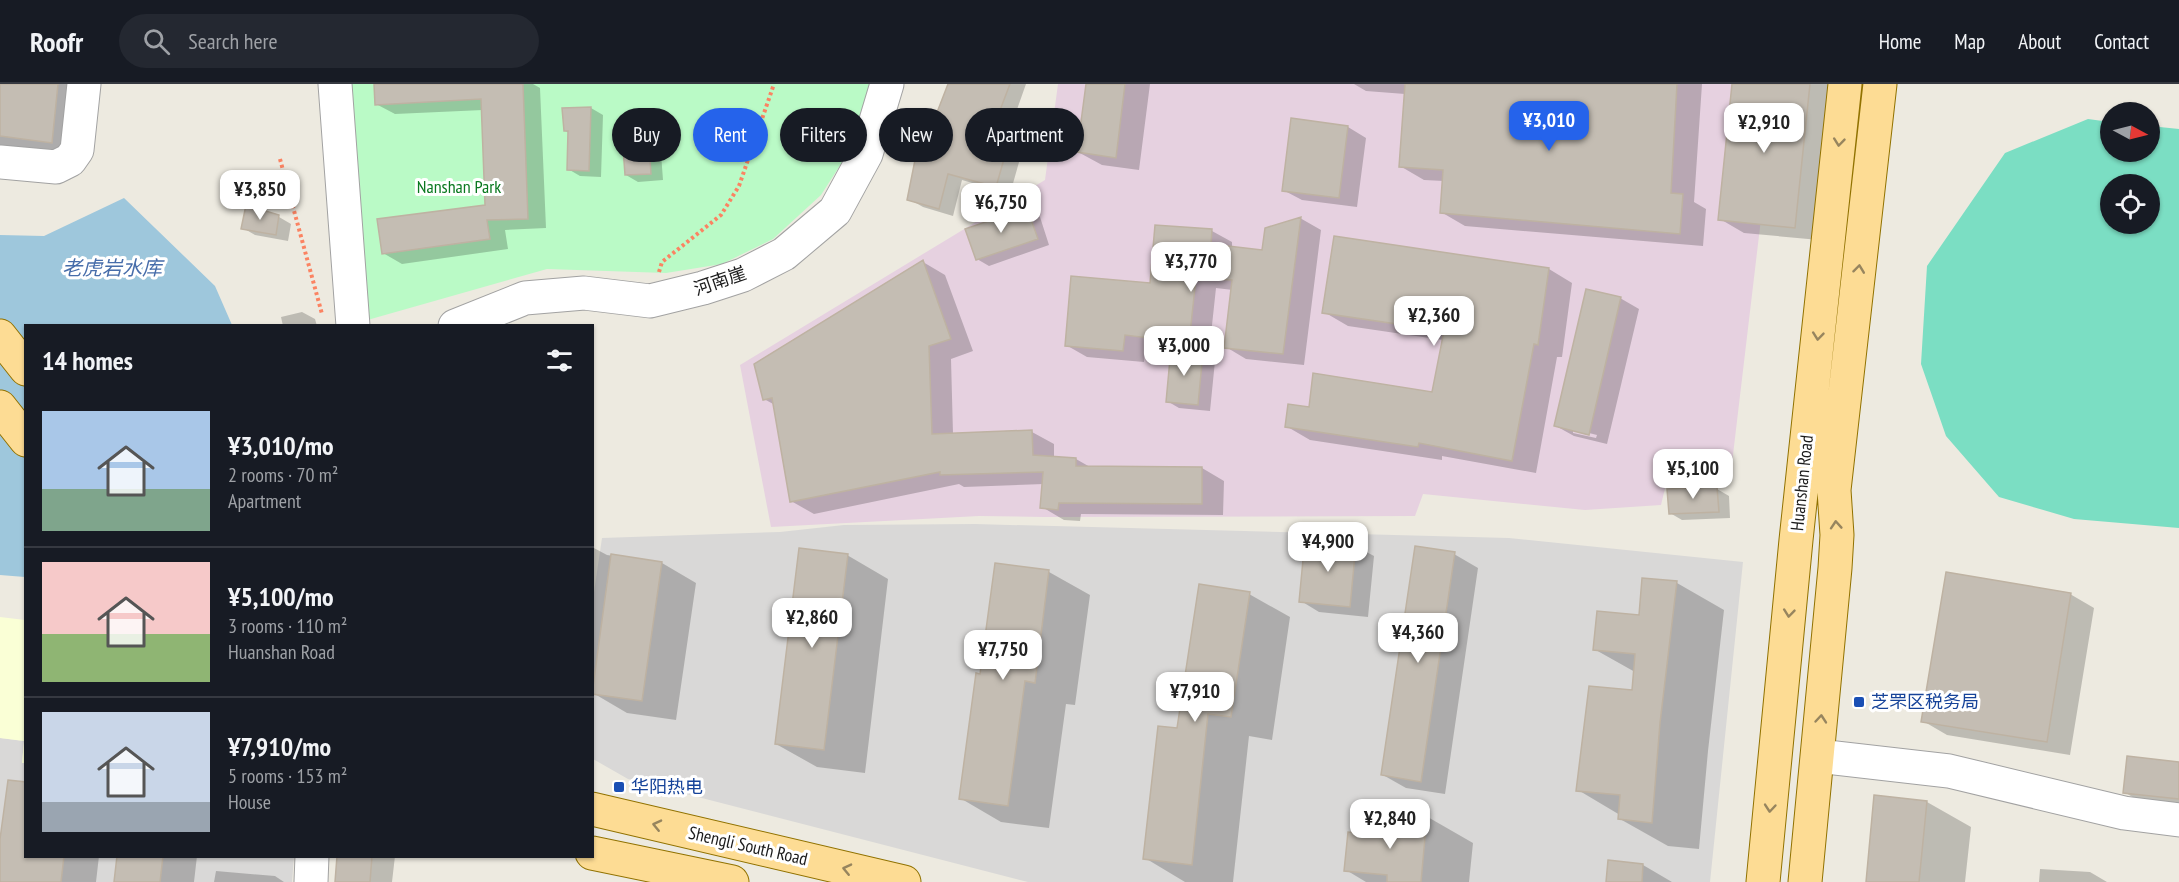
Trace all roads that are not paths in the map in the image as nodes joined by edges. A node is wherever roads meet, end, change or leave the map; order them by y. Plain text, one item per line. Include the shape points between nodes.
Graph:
1 (84, 84) edge
2 (336, 84) edge
3 (887, 84) edge
4 (1845, 84) edge
5 (1880, 84) edge
6 (0, 162) edge
7 (353, 324) edge
8 (460, 324) edge
9 (0, 336) edge
10 (24, 366) edge
11 (0, 407) edge
12 (24, 437) edge
13 (1794, 564) junction
14 (1835, 568) junction
15 (1818, 756) junction
16 (594, 809) edge
17 (2179, 820) edge
18 (1811, 823) junction
19 (594, 853) edge
20 (312, 858) edge
21 (310, 882) edge
22 (732, 882) edge
23 (904, 882) edge
24 (1763, 882) edge
25 (1805, 882) edge
26 (1813, 882) edge

1 - 6 street via 77,150 70,160 56,167
2 - 7 street
3 - 8 street, 河南崖 via 866,154 835,211 784,254 743,275 650,301 584,293 525,298
4 -> 13 main road, Huanshan Road
14 -> 5 main road, Huanshan Road via 1834,490
9 - 10 main road
11 - 12 main road
13 - 14 main road
13 -> 24 main road, Huanshan Road
15 -> 14 main road, Huanshan Road
15 - 17 street via 1949,771 2124,813
15 - 18 main road, Huanshan Road
23 -> 16 main road, Shengli South Road
18 - 25 main road, Huanshan Road
18 - 26 main road
19 - 22 main road
20 - 21 street

